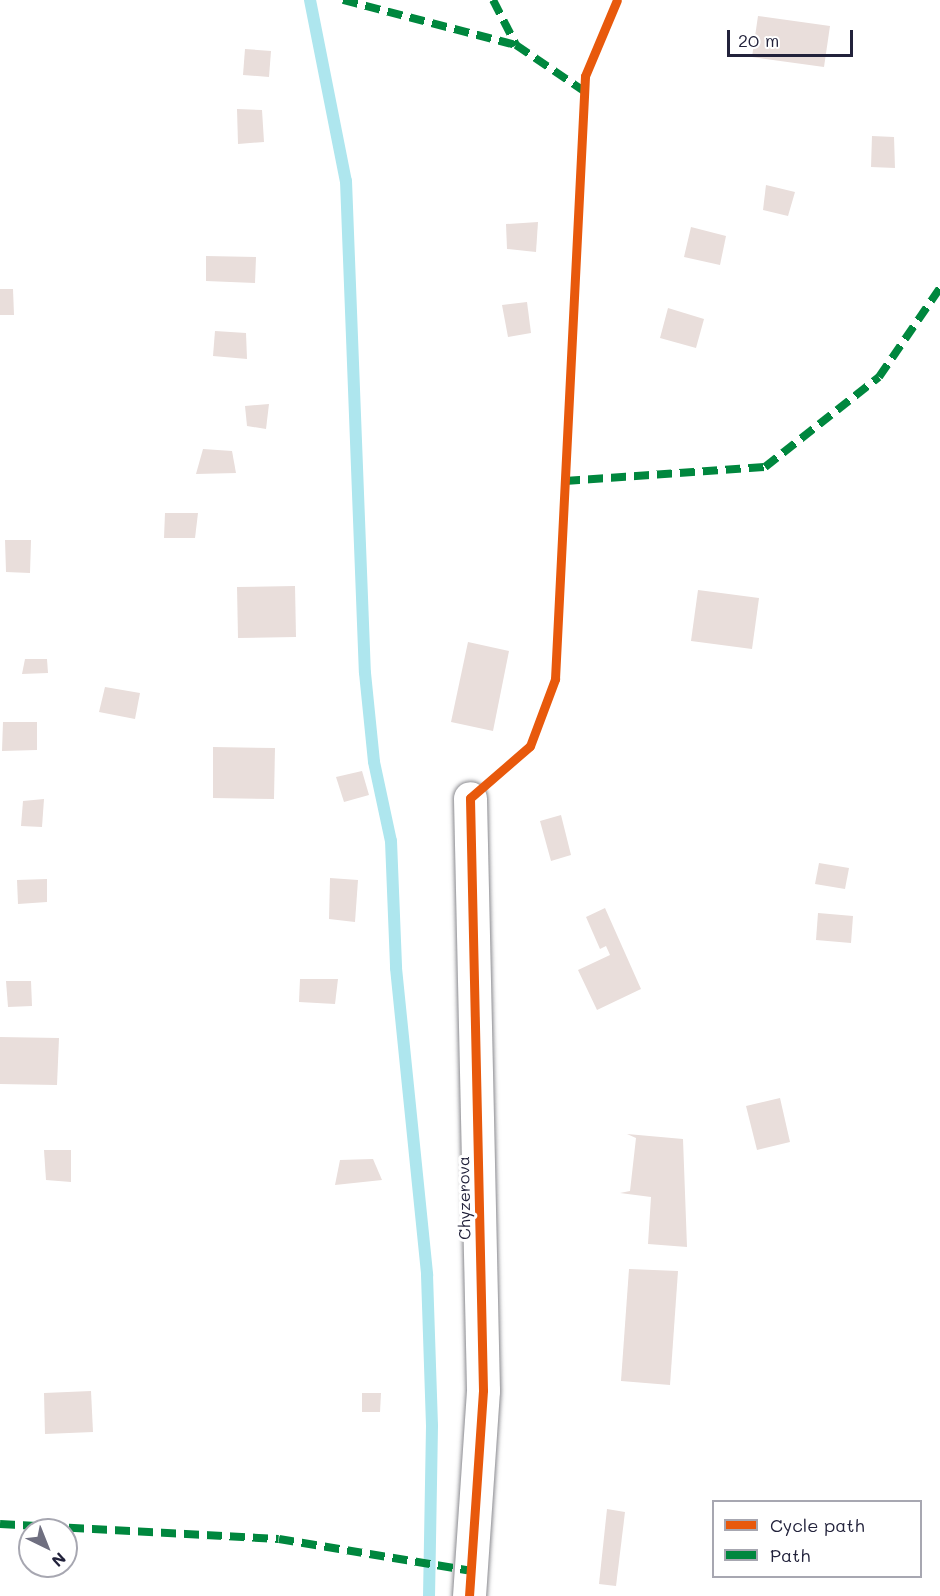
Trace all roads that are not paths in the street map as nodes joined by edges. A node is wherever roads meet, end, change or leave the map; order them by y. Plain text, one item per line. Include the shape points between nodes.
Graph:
1 (470, 798) dead end
2 (469, 1596) edge

1 - 2 street, Chyzerova via 483,1390

